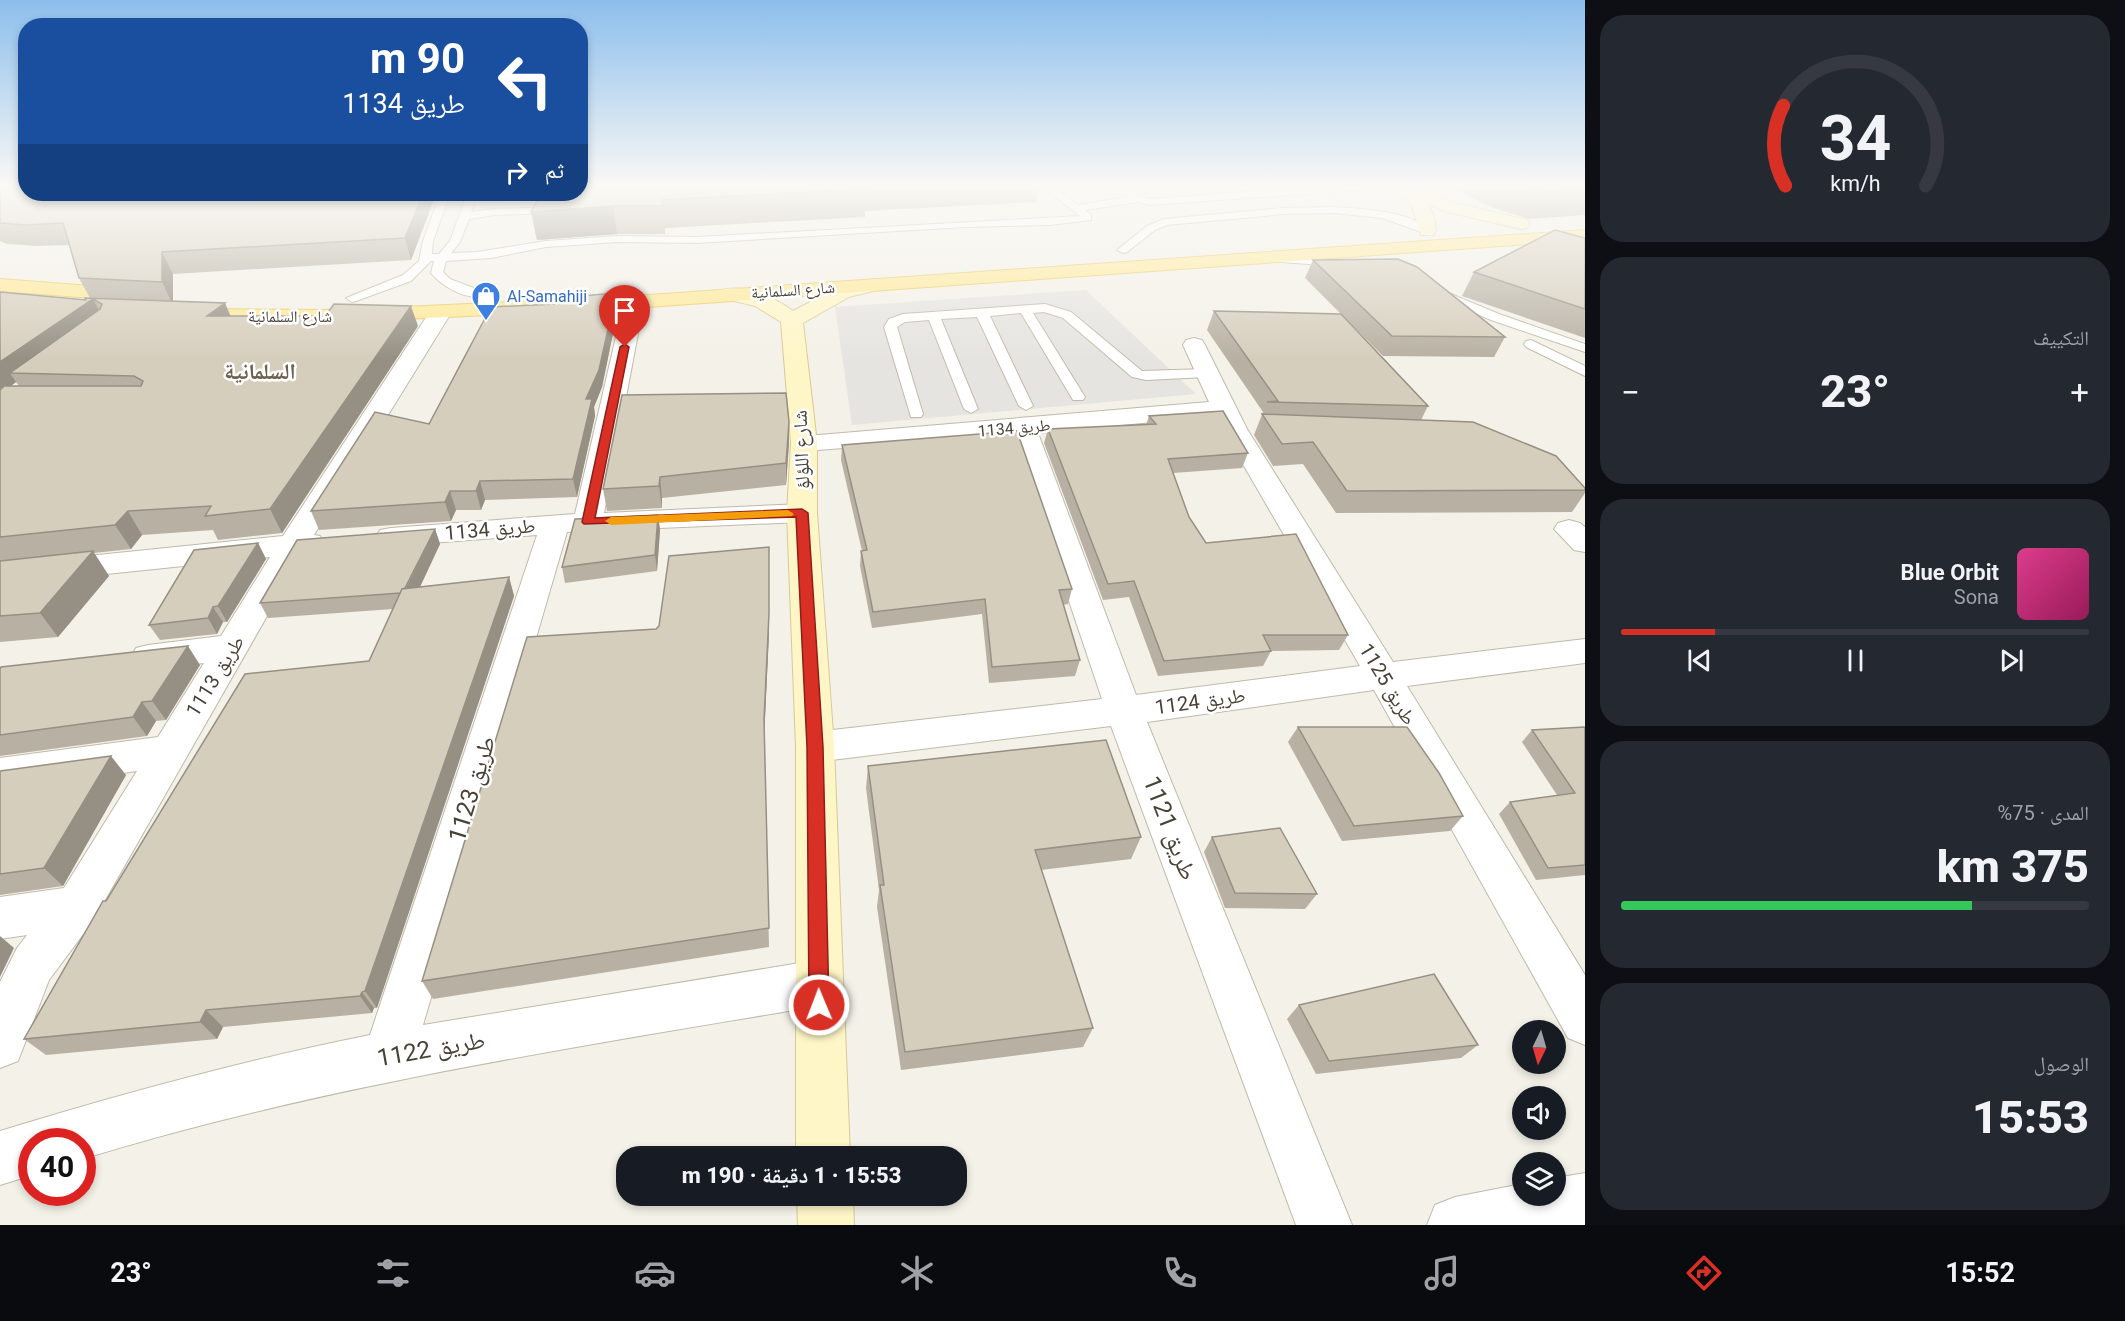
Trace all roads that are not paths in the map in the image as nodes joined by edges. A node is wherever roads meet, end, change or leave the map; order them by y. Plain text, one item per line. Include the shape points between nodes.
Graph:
1 (428, 244) edge
2 (453, 244) edge
3 (722, 244) edge
4 (1131, 244) edge
5 (1216, 244) edge
6 (1456, 244) edge
7 (1123, 250) junction
8 (443, 257) junction
9 (427, 258) junction
10 (1262, 258) junction
11 (1358, 265) edge
12 (781, 273) dead end
13 (729, 282) junction
14 (0, 285) edge
15 (874, 285) junction
16 (1425, 285) edge
17 (546, 288) dead end
18 (475, 292) junction
19 (145, 296) edge
20 (352, 298) junction
21 (634, 302) junction
22 (0, 304) edge
23 (23, 306) edge
24 (79, 310) edge
25 (1025, 310) junction
26 (134, 313) edge
27 (440, 313) junction
28 (982, 313) junction
29 (934, 317) junction
30 (792, 320) junction
31 (1531, 344) dead end
32 (1194, 345) dead end
33 (1585, 348) edge
34 (1585, 372) edge
35 (1207, 373) junction
36 (1078, 397) dead end
37 (971, 409) dead end
38 (916, 414) dead end
39 (1024, 417) junction
40 (1237, 422) junction
41 (804, 443) junction
42 (802, 513) junction
43 (571, 523) junction
44 (293, 544) junction
45 (0, 575) edge
46 (233, 647) junction
47 (1585, 651) edge
48 (117, 660) edge
49 (1384, 677) junction
50 (1124, 711) junction
51 (815, 747) junction
52 (169, 751) junction
53 (0, 774) edge
54 (77, 907) junction
55 (0, 918) edge
56 (818, 983) junction
57 (1585, 1021) edge
58 (0, 1042) edge
59 (389, 1055) junction
60 (93, 1128) edge
61 (824, 1146) edge
62 (18, 1152) edge
63 (0, 1158) edge
64 (1585, 1201) edge
65 (825, 1206) edge
66 (826, 1225) edge
67 (1324, 1225) edge
68 (1455, 1225) edge

1 - 9 lane
2 - 8 lane
3 - 8 lane
4 - 7 lane
5 - 7 main road, شارع السلمانية
6 - 10 main road, شارع السلمانية
7 - 12 main road, شارع السلمانية
8 - 9 lane
8 - 18 lane via 437,268 440,278
9 - 20 lane via 406,278
10 - 11 lane
10 - 15 main road, شارع السلمانية
13 - 15 main road, شارع السلمانية
13 - 21 main road, شارع السلمانية
13 - 30 street via 770,303
14 - 19 main road
15 - 30 street via 842,293
16 - 33 lane via 1495,317
17 - 18 main road, شارع السلمانية
18 - 20 main road, شارع السلمانية
20 - 27 main road, شارع السلمانية via 173,306 340,316
21 - 27 main road, شارع السلمانية
21 - 43 street, طريق 1123
22 - 23 main road
24 - 26 main road
25 - 28 lane
25 - 35 lane via 1045,308 1067,315 1137,374
25 - 36 lane
27 - 44 street, طريق 1113
28 - 29 lane
28 - 39 lane
29 - 37 lane
29 - 38 lane via 903,318 890,327
30 - 41 street, شارع اللؤلؤ
31 - 34 lane
32 - 35 street, طريق 1125
35 - 40 street, طريق 1125
39 - 40 street, طريق 1134
39 - 41 street, طريق 1134
39 - 50 street, طريق 1121
40 - 49 street, طريق 1125
41 - 42 street, شارع اللؤلؤ
42 - 43 street, طريق 1134
42 - 51 street, شارع اللؤلؤ
43 - 44 street, طريق 1134
43 - 59 street, طريق 1123
44 - 45 street, طريق 1134
44 - 46 street, طريق 1113
46 - 48 street
46 - 52 street, طريق 1113
47 - 49 street, طريق 1124 via 1487,660
49 - 50 street, طريق 1124
49 - 57 street, طريق 1125
50 - 51 street, طريق 1124
50 - 67 street, طريق 1121
51 - 56 street, شارع اللؤلؤ
52 - 53 street
52 - 54 street, طريق 1113
54 - 55 street
54 - 58 street, طريق 1113 via 33,964
56 - 59 street, طريق 1122
56 - 61 street, شارع اللؤلؤ
59 - 60 street, طريق 1122 via 129,1116
62 - 63 street
64 - 68 street
65 - 66 street

